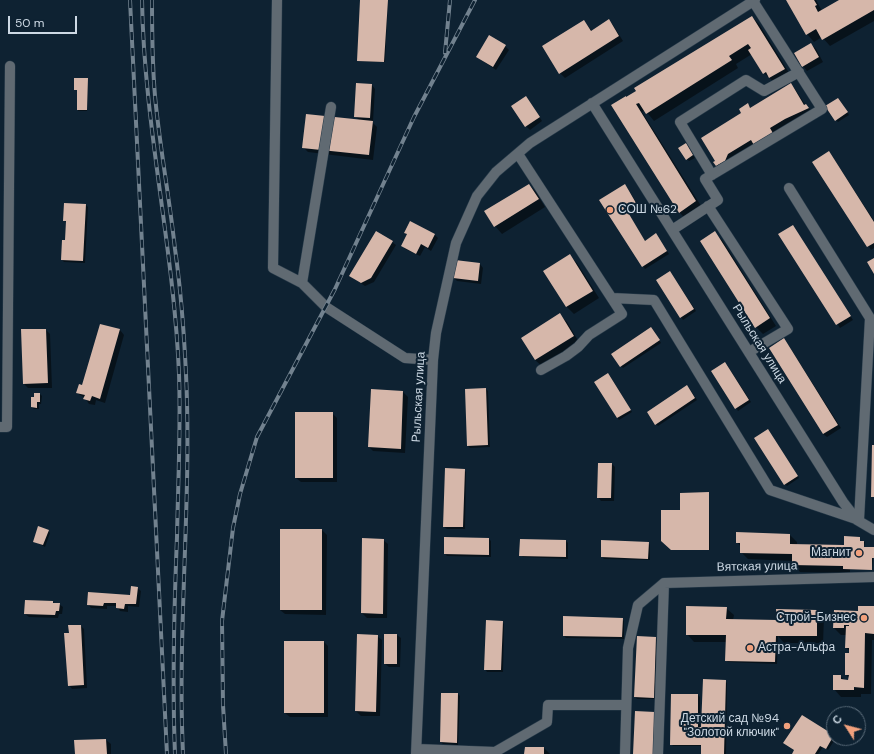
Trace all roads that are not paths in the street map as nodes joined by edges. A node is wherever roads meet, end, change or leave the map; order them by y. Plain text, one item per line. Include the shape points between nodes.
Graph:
1 (277, 0) edge
2 (754, 0) edge
3 (10, 66) dead end
4 (799, 72) junction
5 (592, 103) junction
6 (331, 107) dead end
7 (518, 154) junction
8 (712, 175) junction
9 (789, 188) dead end
10 (708, 206) junction
11 (672, 230) junction
12 (302, 284) junction
13 (612, 298) junction
14 (749, 352) junction
15 (433, 360) junction
16 (541, 370) dead end
17 (3, 427) edge
18 (859, 520) junction
19 (874, 530) edge
20 (874, 577) edge
21 (664, 583) junction
22 (626, 705) junction
23 (416, 751) edge
24 (625, 754) edge
25 (658, 754) edge

1 - 12 street via 273,268
2 - 4 street
2 - 5 street, Рыльская улица
3 - 17 street
4 - 8 street via 822,109
4 - 8 street via 764,91 746,80 680,122
5 - 7 street, Рыльская улица via 530,143
5 - 11 street, Рыльская улица
6 - 12 street
7 - 13 street
7 - 15 street, Рыльская улица via 496,172 477,196 456,243 436,334
8 - 10 street via 705,179 718,200
9 - 18 street via 870,318
10 - 11 street
10 - 14 street via 788,329
11 - 14 street, Рыльская улица
12 - 15 street via 326,306 405,358
13 - 16 street via 622,314 589,335 566,356
13 - 18 street via 654,300 770,490
14 - 18 street, Рыльская улица via 843,502
15 - 23 street, Рыльская улица
18 - 19 street, Рыльская улица
20 - 21 street, Вятская улица
21 - 22 street via 638,605 628,648
21 - 25 street
22 - 23 street via 548,705 548,722 495,752
22 - 24 street

